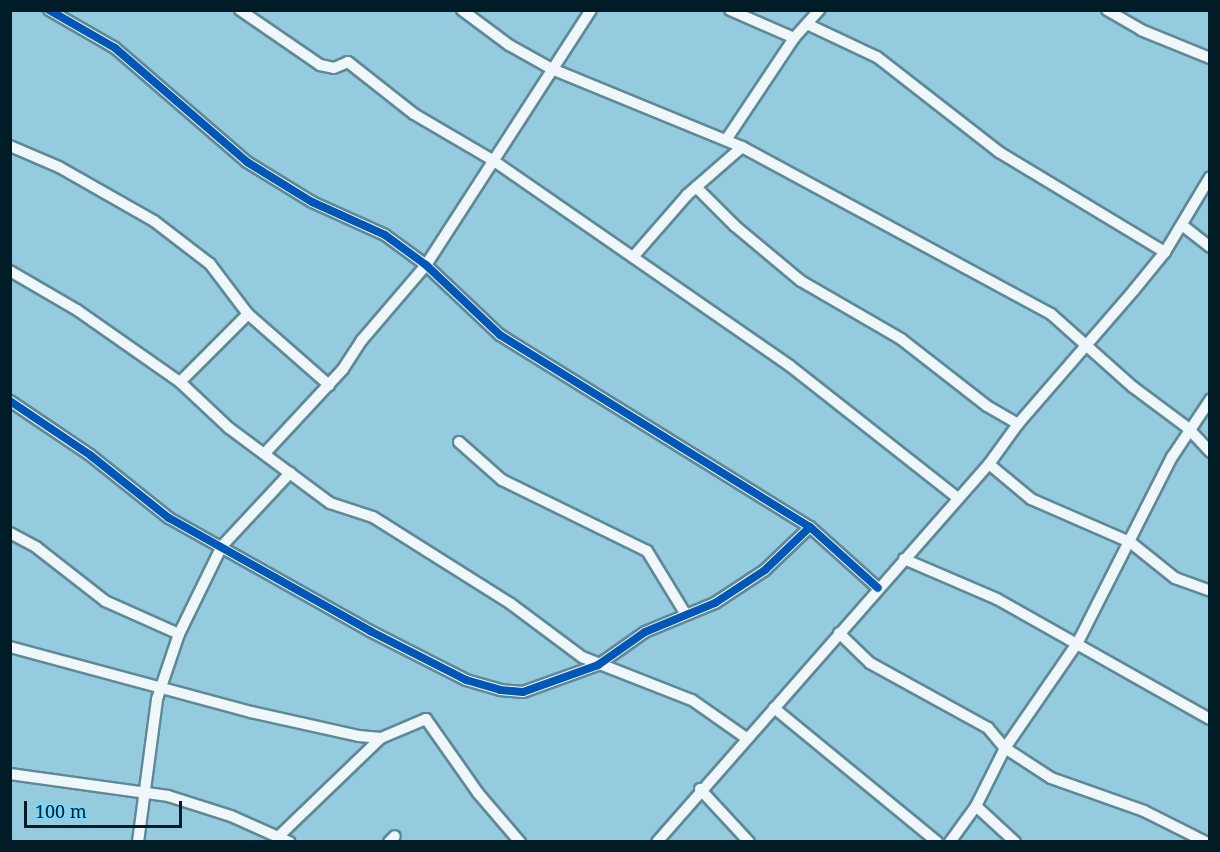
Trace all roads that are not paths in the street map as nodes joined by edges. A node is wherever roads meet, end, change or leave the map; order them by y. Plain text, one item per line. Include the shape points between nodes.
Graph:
1 (49, 10) edge
2 (240, 10) edge
3 (462, 10) edge
4 (591, 10) edge
5 (730, 10) edge
6 (819, 10) edge
7 (1107, 10) edge
8 (809, 25) junction
9 (794, 38) junction
10 (1209, 58) edge
11 (552, 69) junction
12 (726, 140) junction
13 (10, 146) edge
14 (742, 147) junction
15 (494, 161) junction
16 (1209, 177) edge
17 (696, 187) junction
18 (1182, 225) junction
19 (1209, 247) edge
20 (1165, 252) junction
21 (633, 257) junction
22 (426, 265) junction
23 (10, 271) edge
24 (248, 314) junction
25 (1088, 344) junction
26 (180, 382) junction
27 (329, 385) junction
28 (10, 400) edge
29 (1209, 400) edge
30 (1018, 424) junction
31 (1188, 428) junction
32 (459, 442) dead end
33 (266, 452) junction
34 (1209, 452) edge
35 (989, 464) junction
36 (290, 473) junction
37 (958, 498) junction
38 (810, 527) junction
39 (10, 533) edge
40 (1130, 542) junction
41 (222, 546) junction
42 (904, 559) junction
43 (878, 588) junction
44 (1209, 591) edge
45 (685, 613) junction
46 (839, 633) junction
47 (179, 634) junction
48 (1078, 642) junction
49 (10, 647) edge
50 (598, 665) junction
51 (160, 687) junction
52 (774, 708) junction
53 (1209, 719) edge
54 (381, 738) junction
55 (746, 738) junction
56 (1005, 748) junction
57 (10, 774) edge
58 (700, 789) junction
59 (143, 792) junction
60 (976, 806) junction
61 (284, 839) edge
62 (138, 842) edge
63 (520, 842) edge
64 (657, 842) edge
65 (749, 842) edge
66 (937, 842) edge
67 (950, 842) edge
68 (1015, 842) edge
69 (1206, 842) edge

1 - 22 street via 115,48 248,162 312,202 384,235
2 - 15 street via 320,65 334,68 348,62 414,114
3 - 11 street via 509,45
4 - 11 street
5 - 9 street
6 - 8 street
7 - 10 street via 1141,30
8 - 9 street
8 - 20 street via 877,57 999,152
9 - 12 street
11 - 12 street
11 - 15 street
12 - 14 street
13 - 24 street via 59,167 154,221 210,264
14 - 17 street
14 - 25 street via 995,282 1051,314
15 - 21 street
15 - 22 street
16 - 18 street
17 - 21 street
17 - 30 street via 735,226 801,281 901,339 987,406
18 - 19 street
18 - 20 street
20 - 25 street
21 - 37 street via 790,366
22 - 27 street
22 - 38 street via 500,335
23 - 26 street via 77,310
24 - 26 street
24 - 27 street
25 - 30 street
25 - 31 street via 1133,387
26 - 33 street via 229,428
27 - 33 street
28 - 41 street via 90,455 168,518
29 - 31 street
30 - 35 street
31 - 34 street
31 - 40 street
32 - 45 street via 502,480 647,551
33 - 36 street
35 - 37 street
35 - 40 street via 1031,499
36 - 41 street
36 - 50 street via 330,503 373,517 412,540 511,604 567,648
37 - 42 street
38 - 43 street
38 - 45 street via 739,589 715,603
39 - 47 street via 36,547 105,601
40 - 44 street via 1175,578
40 - 48 street
41 - 47 street
41 - 50 street via 370,631 466,680 523,692
42 - 43 street
42 - 48 street via 997,599
43 - 46 street
45 - 50 street via 645,632
46 - 52 street
46 - 56 street via 870,663 988,728
47 - 51 street
48 - 53 street via 1107,663
48 - 56 street
49 - 51 street
50 - 55 street via 692,700
51 - 54 street via 251,712
51 - 59 street
52 - 55 street
52 - 66 street
54 - 61 street
54 - 63 street via 426,719 433,723 478,793
55 - 58 street
56 - 60 street
56 - 69 street via 1051,778 1144,811
57 - 59 street
58 - 64 street
58 - 65 street
59 - 61 street via 231,816
59 - 62 street
60 - 67 street
60 - 68 street

